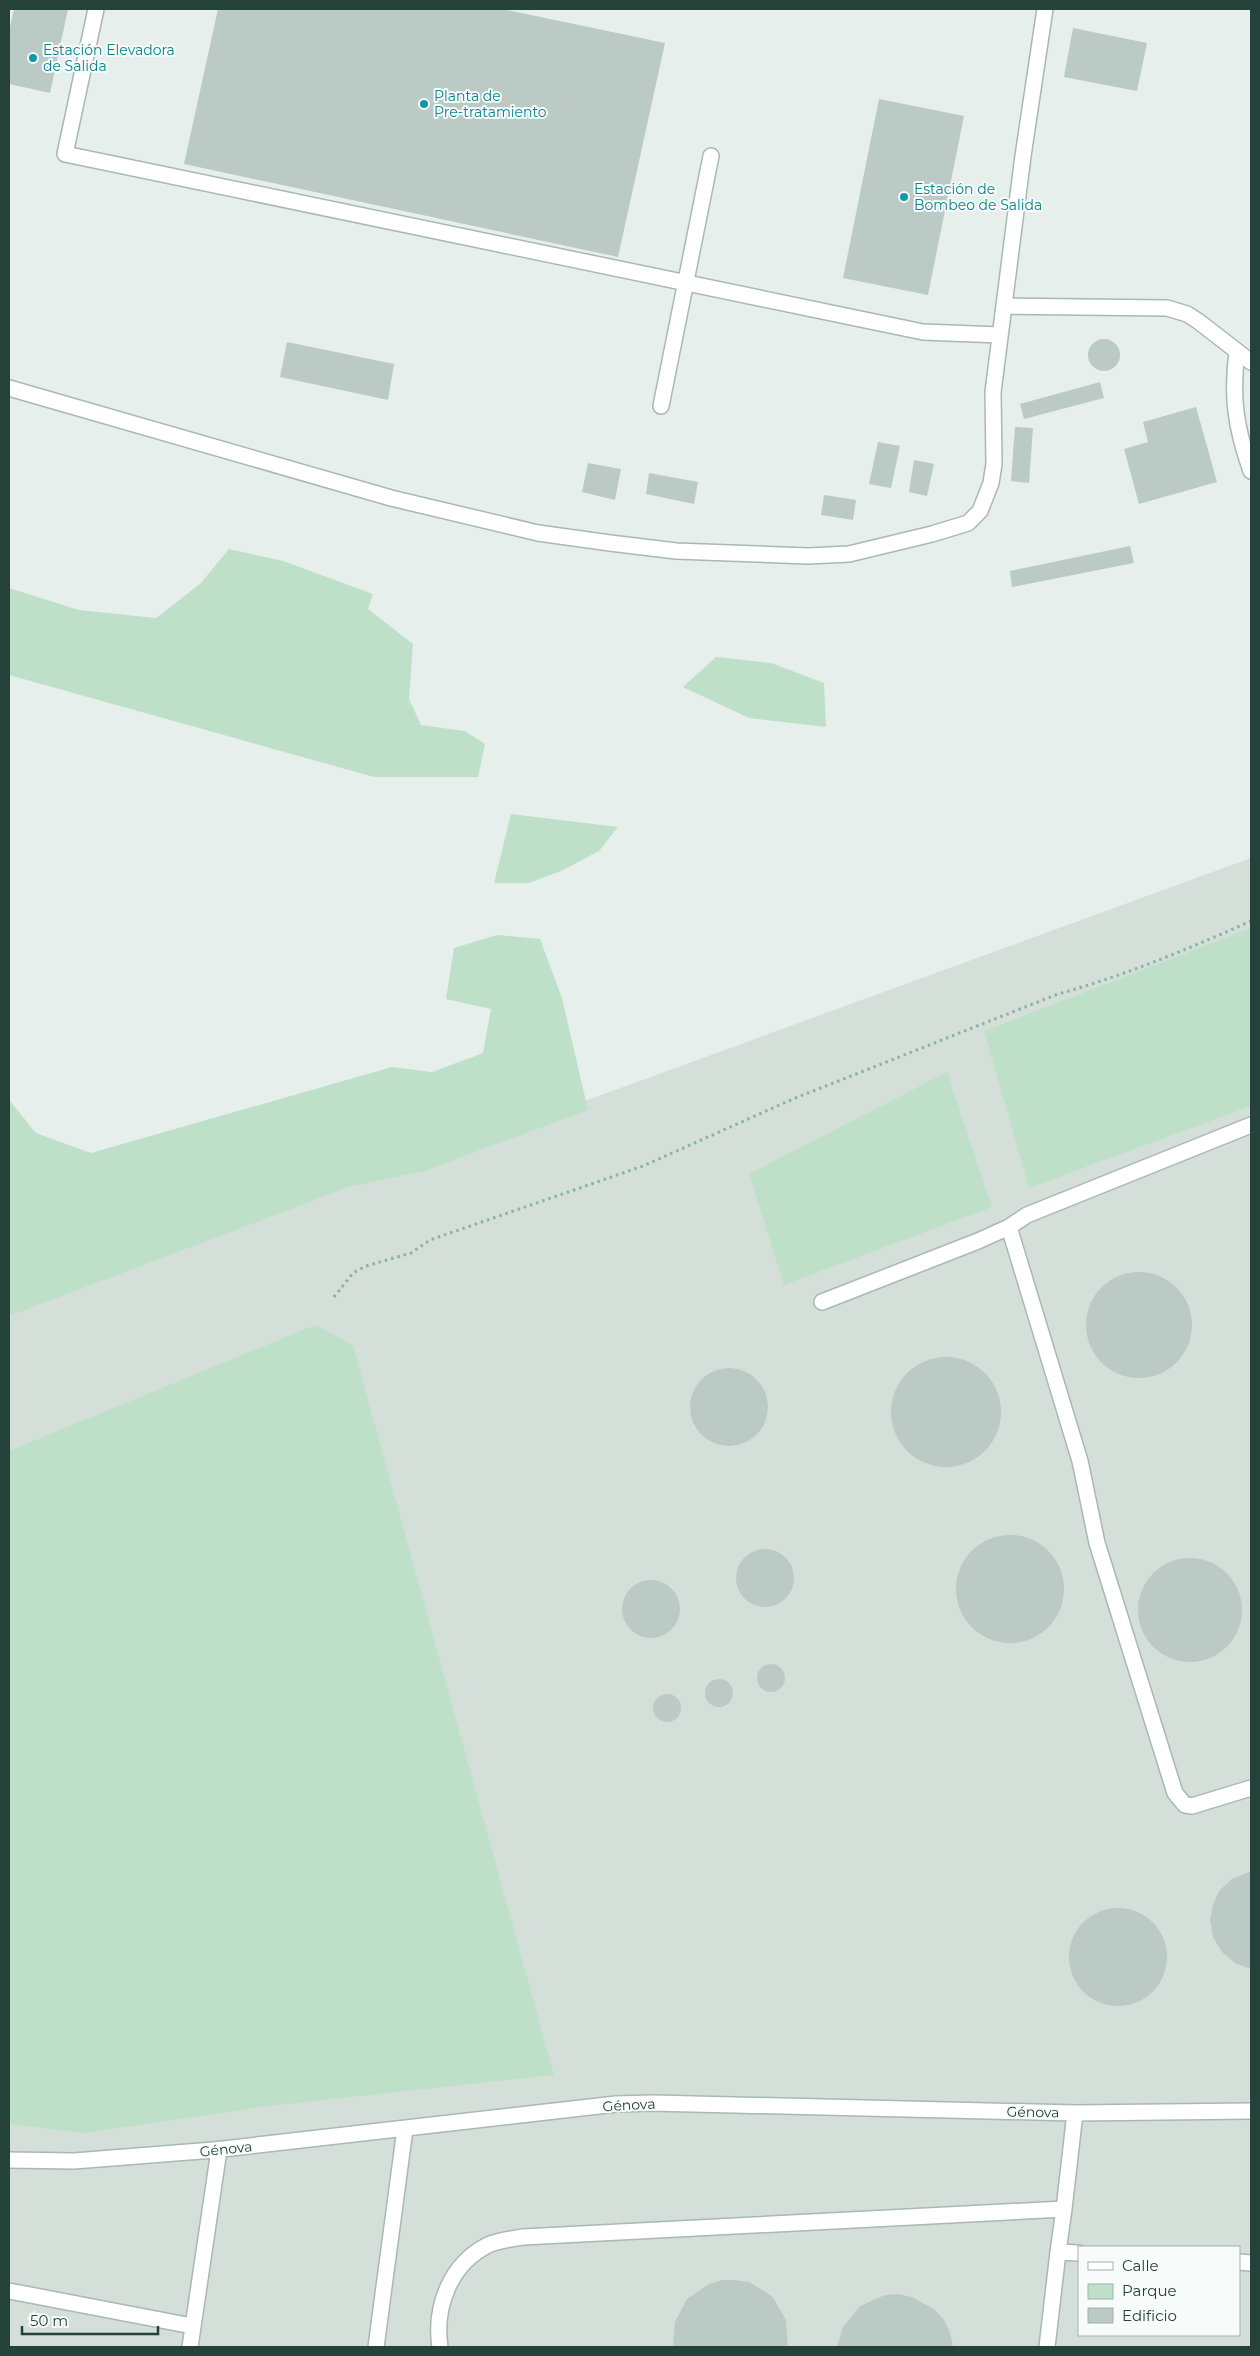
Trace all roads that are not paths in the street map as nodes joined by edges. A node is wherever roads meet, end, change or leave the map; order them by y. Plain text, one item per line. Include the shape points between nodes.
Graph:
1 (96, 9) edge
2 (1045, 9) edge
3 (711, 156) dead end
4 (686, 283) junction
5 (1004, 306) junction
6 (1000, 335) junction
7 (1237, 352) junction
8 (1251, 362) edge
9 (9, 388) edge
10 (661, 406) dead end
11 (1251, 471) edge
12 (1251, 1125) edge
13 (1009, 1227) junction
14 (822, 1302) dead end
15 (1251, 1788) edge
16 (1251, 2111) edge
17 (1075, 2113) junction
18 (404, 2129) junction
19 (219, 2150) junction
20 (9, 2160) edge
21 (1064, 2210) junction
22 (1058, 2252) junction
23 (1078, 2253) edge
24 (9, 2291) edge
25 (192, 2326) junction
26 (190, 2347) edge
27 (376, 2347) edge
28 (440, 2347) edge
29 (1046, 2347) edge

1 - 4 street via 65,154
2 - 5 street
3 - 4 street
4 - 6 street via 923,332
4 - 10 street
5 - 6 street
5 - 7 street via 1167,308 1192,317
6 - 9 street via 993,392 994,464 991,483 980,511 968,523 849,554 808,556 676,551 538,532 391,498
7 - 8 street
7 - 11 street via 1233,379 1234,408
12 - 13 street via 1027,1215
13 - 14 street
13 - 15 street via 1080,1461 1097,1543 1175,1794 1184,1805 1192,1806
16 - 17 street, Génova
17 - 18 street, Génova via 653,2102
17 - 21 street
18 - 19 street, Génova
18 - 27 street
19 - 20 street, Génova via 74,2161
19 - 25 street
21 - 22 street
21 - 28 street via 523,2236 490,2244 473,2254 458,2271 445,2291 439,2311
22 - 23 street
22 - 29 street
24 - 25 street
25 - 26 street

